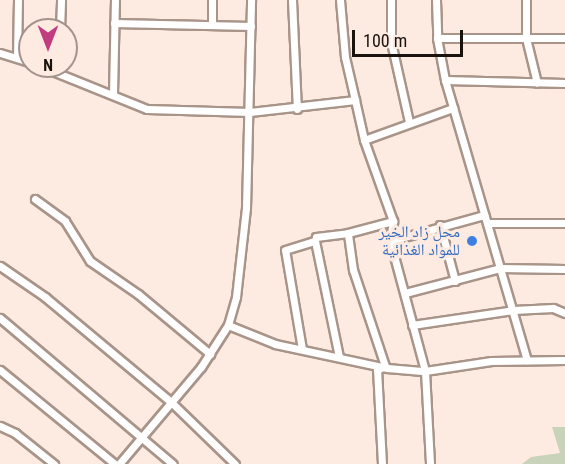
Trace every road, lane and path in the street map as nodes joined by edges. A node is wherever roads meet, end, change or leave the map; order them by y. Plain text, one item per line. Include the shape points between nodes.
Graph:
1 (18, 0) edge
2 (61, 0) edge
3 (115, 0) edge
4 (212, 0) edge
5 (251, 0) edge
6 (292, 0) edge
7 (340, 0) edge
8 (391, 0) edge
9 (436, 0) edge
10 (526, 0) edge
11 (60, 18) edge
12 (114, 23) junction
13 (212, 24) junction
14 (251, 26) junction
15 (437, 38) junction
16 (526, 38) junction
17 (565, 39) edge
18 (0, 53) edge
19 (17, 57) joint
20 (77, 78) edge
21 (445, 80) junction
22 (537, 83) junction
23 (565, 83) edge
24 (113, 94) junction
25 (354, 100) junction
26 (453, 108) junction
27 (297, 109) junction
28 (250, 112) junction
29 (409, 122) junction
30 (364, 140) junction
31 (35, 199) dead end
32 (484, 215) junction
33 (393, 221) junction
34 (565, 223) edge
35 (487, 224) junction
36 (440, 225) junction
37 (348, 233) junction
38 (315, 241) junction
39 (390, 241) junction
40 (0, 266) edge
41 (500, 268) junction
42 (565, 269) edge
43 (455, 281) junction
44 (405, 292) junction
45 (513, 310) junction
46 (565, 313) edge
47 (0, 318) edge
48 (228, 325) junction
49 (412, 325) junction
50 (302, 349) junction
51 (210, 354) junction
52 (339, 357) junction
53 (527, 360) junction
54 (565, 360) edge
55 (385, 366) junction
56 (0, 370) edge
57 (425, 371) junction
58 (171, 402) junction
59 (0, 426) edge
60 (141, 438) junction
61 (54, 464) edge
62 (117, 464) edge
63 (173, 464) edge
64 (235, 464) edge
65 (382, 464) edge
66 (430, 464) edge

1 - 19 street
2 - 11 street
3 - 12 street
4 - 13 street
5 - 14 street
6 - 27 street
7 - 25 street
8 - 29 street via 391,42
9 - 15 street
10 - 16 street
12 - 13 street
12 - 24 street
13 - 14 street
14 - 28 street
15 - 16 street
15 - 21 street
16 - 17 street
16 - 22 street
18 - 19 street
20 - 24 street
21 - 22 street
21 - 26 street
22 - 23 street
24 - 28 street via 147,109
25 - 27 street
25 - 30 street
26 - 29 street
26 - 32 street
27 - 28 street
28 - 48 street via 240,275
29 - 30 street
30 - 33 street
31 - 51 street via 65,221 90,261 138,294
32 - 35 street
32 - 36 street
33 - 37 street
33 - 39 street
34 - 35 street
35 - 41 street
36 - 39 street
36 - 43 street
37 - 38 street via 316,237
37 - 55 street via 353,270
38 - 50 street via 285,250
38 - 52 street
39 - 44 street
40 - 58 street via 45,297
41 - 42 street
41 - 43 street
41 - 45 street
43 - 44 street
44 - 49 street
45 - 46 street via 553,308
45 - 49 street
45 - 53 street
47 - 60 street
48 - 50 street via 249,336
48 - 51 street
49 - 57 street
50 - 52 street
51 - 58 street
52 - 55 street
53 - 54 street
53 - 57 street
55 - 57 street
55 - 65 street via 377,370
56 - 62 street
57 - 66 street
58 - 60 street
58 - 64 street
59 - 61 street
60 - 62 street
60 - 63 street

